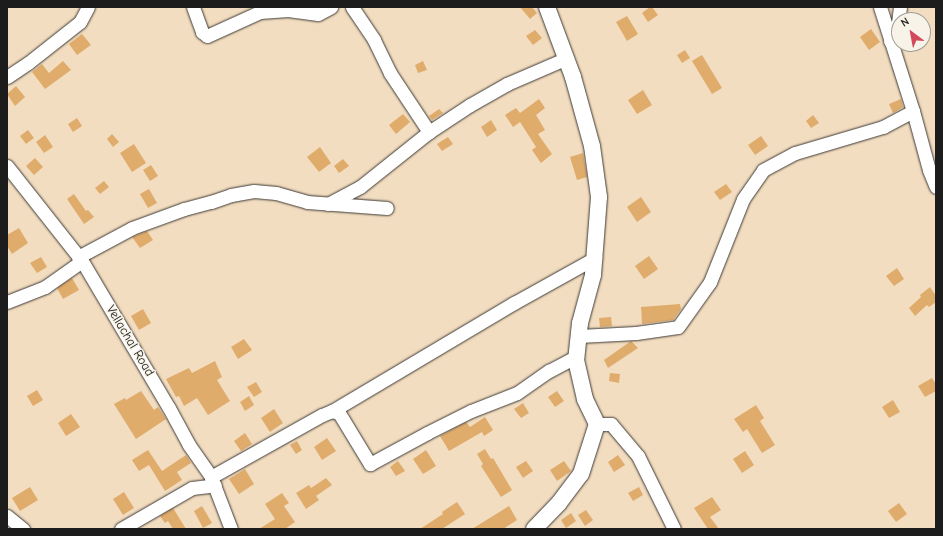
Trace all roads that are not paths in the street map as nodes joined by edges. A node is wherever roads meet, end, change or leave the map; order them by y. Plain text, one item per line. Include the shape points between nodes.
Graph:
1 (88, 7) edge
2 (193, 7) edge
3 (332, 7) edge
4 (352, 7) edge
5 (547, 7) edge
6 (880, 7) edge
7 (900, 7) edge
8 (890, 41) junction
9 (567, 58) junction
10 (7, 77) edge
11 (913, 111) junction
12 (429, 132) junction
13 (7, 166) edge
14 (932, 169) edge
15 (936, 187) edge
16 (328, 204) junction
17 (388, 208) dead end
18 (595, 258) junction
19 (80, 259) junction
20 (7, 302) edge
21 (579, 336) junction
22 (577, 356) junction
23 (332, 411) junction
24 (597, 424) junction
25 (213, 481) junction
26 (7, 516) edge
27 (23, 529) edge
28 (121, 529) edge
29 (231, 529) edge
30 (534, 529) edge
31 (674, 529) edge

1 - 10 street via 80,22
2 - 3 street via 202,32 207,36 260,12 288,10 318,14
4 - 12 street via 374,40 390,73
5 - 9 main road
6 - 8 street
7 - 8 street via 898,23
8 - 11 street
9 - 12 street via 507,84
9 - 18 main road via 592,146 599,197
11 - 14 street
11 - 21 street via 883,127 795,153 763,170 743,199 710,282 678,327 636,333
12 - 16 street via 360,187
13 - 19 street, Vellachal Road
14 - 15 street
16 - 17 street
16 - 19 street via 307,202 276,193 254,191 231,195 132,228
18 - 21 main road
18 - 23 street
19 - 20 street via 45,287
19 - 25 street, Vellachal Road via 189,445
21 - 22 main road
22 - 23 street via 517,393 471,411 370,464 339,412
22 - 24 main road via 585,399
23 - 25 street
24 - 30 main road via 582,474
24 - 31 street via 611,424 638,456
25 - 28 street via 192,488
25 - 29 street, Vellachal Road
26 - 27 street

